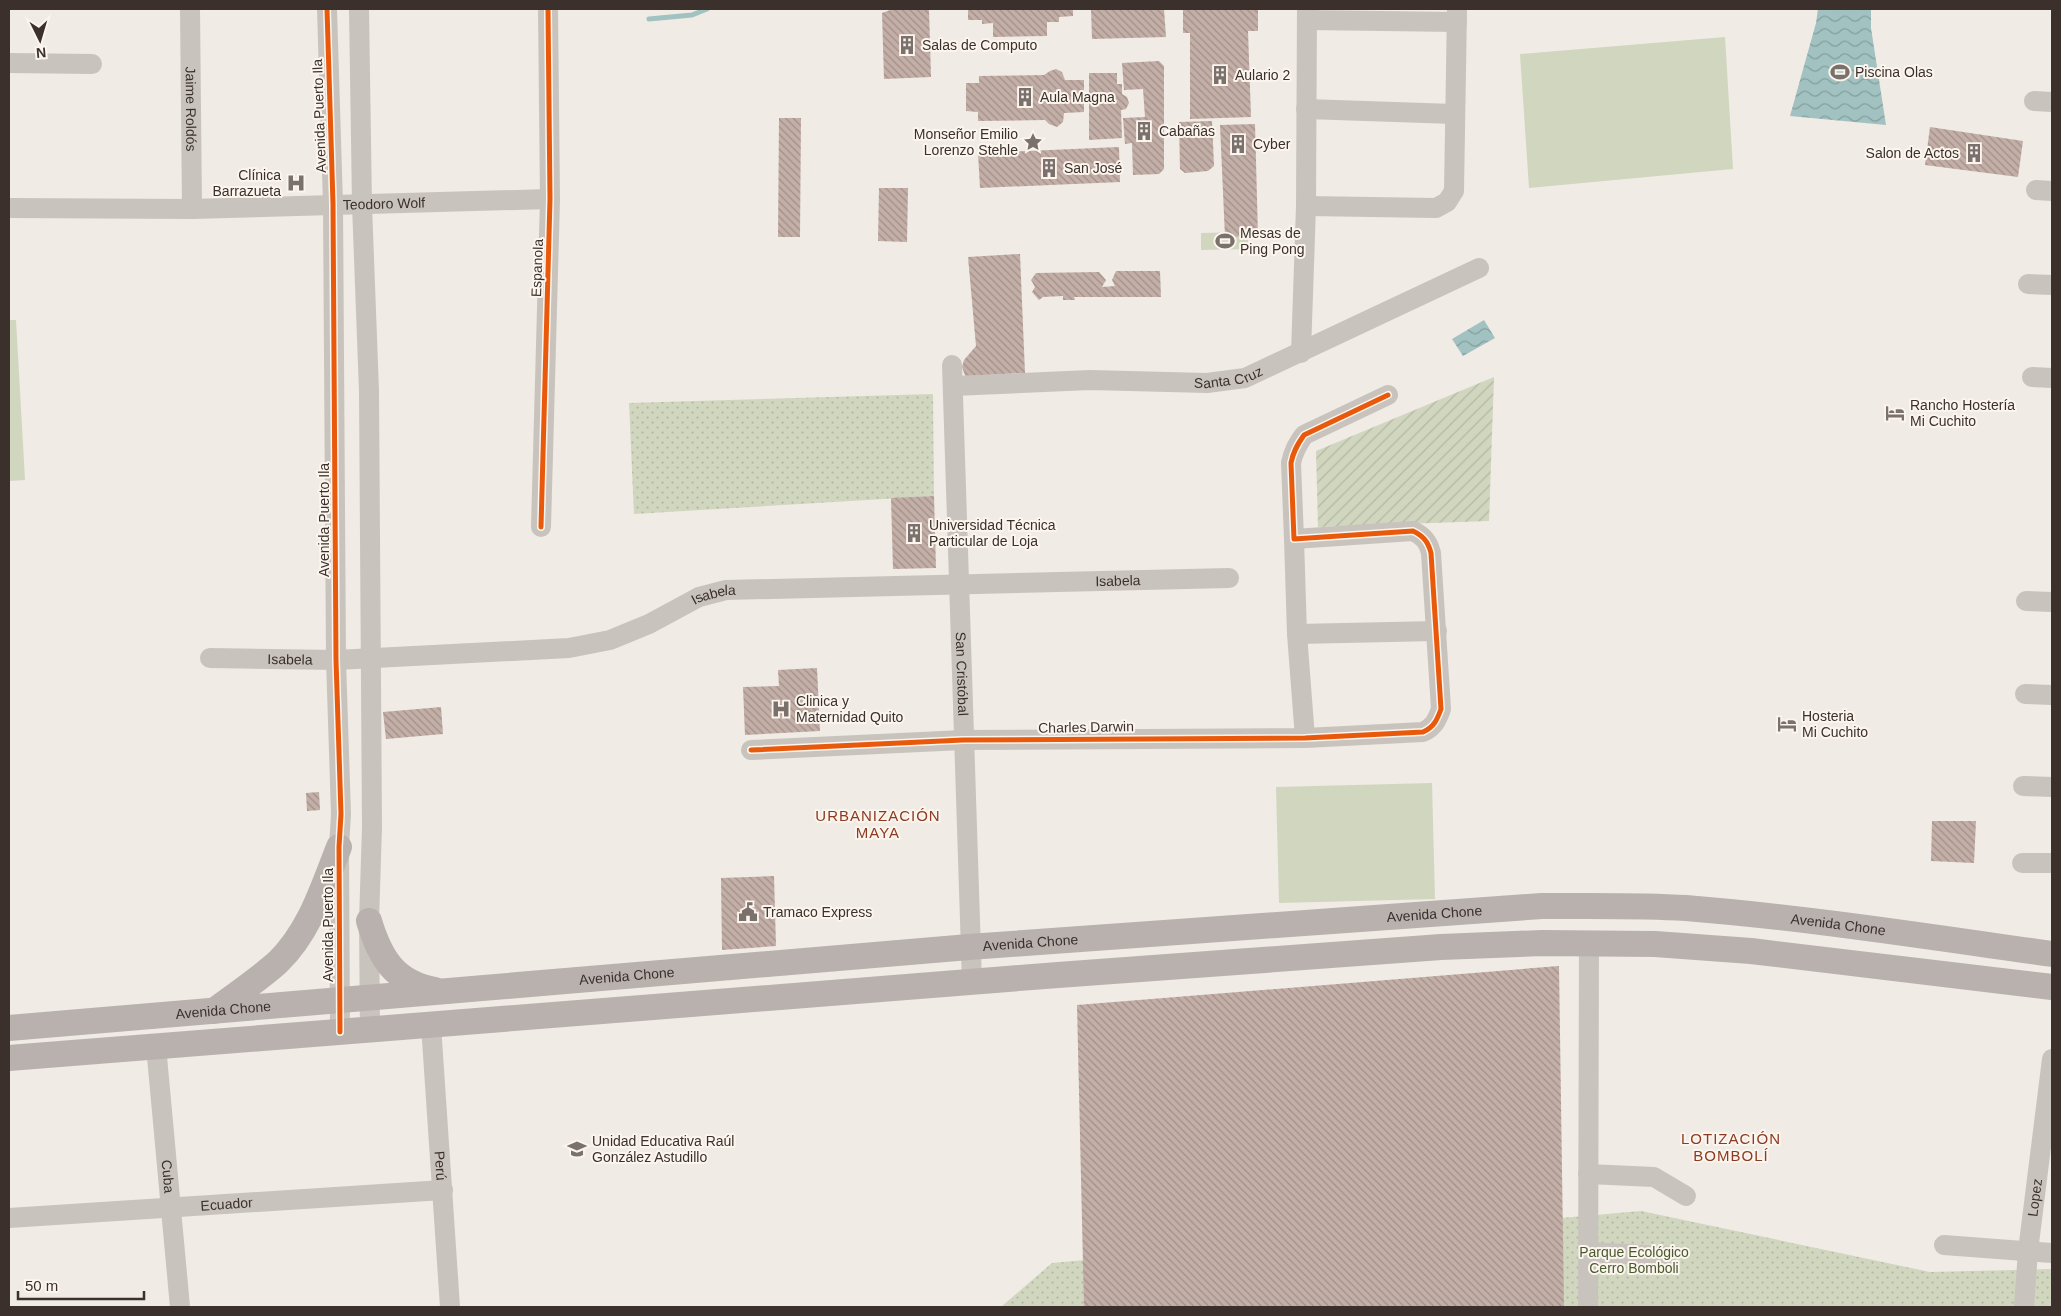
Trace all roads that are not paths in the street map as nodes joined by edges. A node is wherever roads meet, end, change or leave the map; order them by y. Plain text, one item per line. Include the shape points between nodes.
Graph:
1 (190, 9) edge
2 (327, 9) edge
3 (359, 9) edge
4 (548, 9) edge
5 (1307, 14) edge
6 (1457, 15) edge
7 (9, 63) edge
8 (92, 64) dead end
9 (1306, 109) junction
10 (1454, 114) junction
11 (550, 199) junction
12 (334, 204) junction
13 (362, 204) junction
14 (1306, 206) junction
15 (9, 208) edge
16 (192, 209) junction
17 (1479, 268) dead end
18 (2028, 284) dead end
19 (2052, 285) edge
20 (1301, 352) junction
21 (952, 365) dead end
22 (2032, 377) dead end
23 (2052, 378) edge
24 (953, 386) junction
25 (1388, 395) dead end
26 (541, 527) dead end
27 (1294, 539) junction
28 (1229, 578) dead end
29 (958, 583) junction
30 (2026, 601) dead end
31 (2052, 602) edge
32 (1437, 631) junction
33 (1297, 634) junction
34 (210, 658) dead end
35 (370, 659) junction
36 (336, 660) junction
37 (2025, 694) dead end
38 (2052, 695) edge
39 (1305, 738) junction
40 (963, 740) junction
41 (751, 750) dead end
42 (2023, 786) dead end
43 (2052, 787) edge
44 (339, 847) junction
45 (2022, 863) dead end
46 (2052, 863) edge
47 (369, 921) junction
48 (1589, 943) junction
49 (969, 947) junction
50 (2052, 954) edge
51 (972, 982) junction
52 (2052, 987) edge
53 (443, 992) junction
54 (371, 998) junction
55 (340, 1000) junction
56 (213, 1011) junction
57 (431, 1025) junction
58 (9, 1028) edge
59 (370, 1029) junction
60 (340, 1032) junction
61 (156, 1046) junction
62 (9, 1058) edge
63 (2052, 1059) edge
64 (1588, 1174) junction
65 (443, 1190) junction
66 (1686, 1196) dead end
67 (171, 1207) junction
68 (9, 1218) edge
69 (1944, 1245) dead end
70 (2028, 1251) junction
71 (1588, 1252) junction
72 (2052, 1253) edge
73 (1666, 1256) dead end
74 (180, 1307) edge
75 (450, 1307) edge
76 (1588, 1307) edge
77 (2024, 1307) edge

1 - 16 street, Jaime Roldós
2 - 12 street, Avenida Puerto Ila
3 - 13 street
4 - 11 street, Espanola
5 - 6 street
5 - 9 street
6 - 10 street
7 - 8 street
9 - 10 street
9 - 14 street
10 - 14 street via 1454,191 1447,202 1436,208
11 - 13 street, Teodoro Wolf
11 - 26 street, Espanola
12 - 13 street, Teodoro Wolf
12 - 16 street, Teodoro Wolf
12 - 36 street, Avenida Puerto Ila
13 - 35 street via 368,391
14 - 20 street
15 - 16 street, Teodoro Wolf
17 - 20 street, Santa Cruz
18 - 19 street
20 - 24 street, Santa Cruz via 1246,378 1207,383 1090,380
21 - 24 street, San Cristóbal
22 - 23 street
24 - 29 street, San Cristóbal
25 - 27 street via 1304,435 1297,445 1291,464
27 - 32 street via 1413,531 1422,535 1432,552
27 - 33 street
28 - 29 street, Isabela
29 - 35 street, Isabela via 726,590 700,598 650,624 601,642 568,648
29 - 40 street, San Cristóbal
30 - 31 street
32 - 33 street
32 - 39 street, Charles Darwin via 1441,709 1431,728 1423,732
33 - 39 street
34 - 36 street, Isabela
35 - 36 street, Isabela
35 - 47 street via 372,827
36 - 44 street, Avenida Puerto Ila via 341,814
37 - 38 street
39 - 40 street, Charles Darwin
40 - 41 street, Charles Darwin
40 - 49 street, San Cristóbal
42 - 43 street
44 - 55 street, Avenida Puerto Ila
44 - 56 main road via 310,919 293,944 278,961
45 - 46 street
47 - 53 main road via 376,944 391,967 418,987
47 - 54 street
48 - 51 main road via 1440,947
48 - 52 main road via 1751,951
48 - 64 street
49 - 50 main road, Avenida Chone via 1457,911 1613,906 1685,908 1750,915 1894,931
49 - 51 street, San Cristóbal
49 - 53 main road, Avenida Chone
51 - 57 main road
53 - 54 main road, Avenida Chone
54 - 55 main road, Avenida Chone
54 - 59 street
55 - 56 main road, Avenida Chone
55 - 60 street, Avenida Puerto Ila
56 - 58 main road, Avenida Chone
57 - 59 main road
57 - 65 street, Perú
59 - 60 main road
60 - 61 main road
61 - 62 main road
61 - 67 street, Cuba
63 - 70 street, Lopez
64 - 66 street via 1654,1177
64 - 71 street
65 - 67 street, Ecuador
65 - 75 street, Perú
67 - 68 street, Ecuador
67 - 74 street, Cuba
69 - 70 street
70 - 72 street
70 - 77 street, Lopez
71 - 73 street
71 - 76 street

